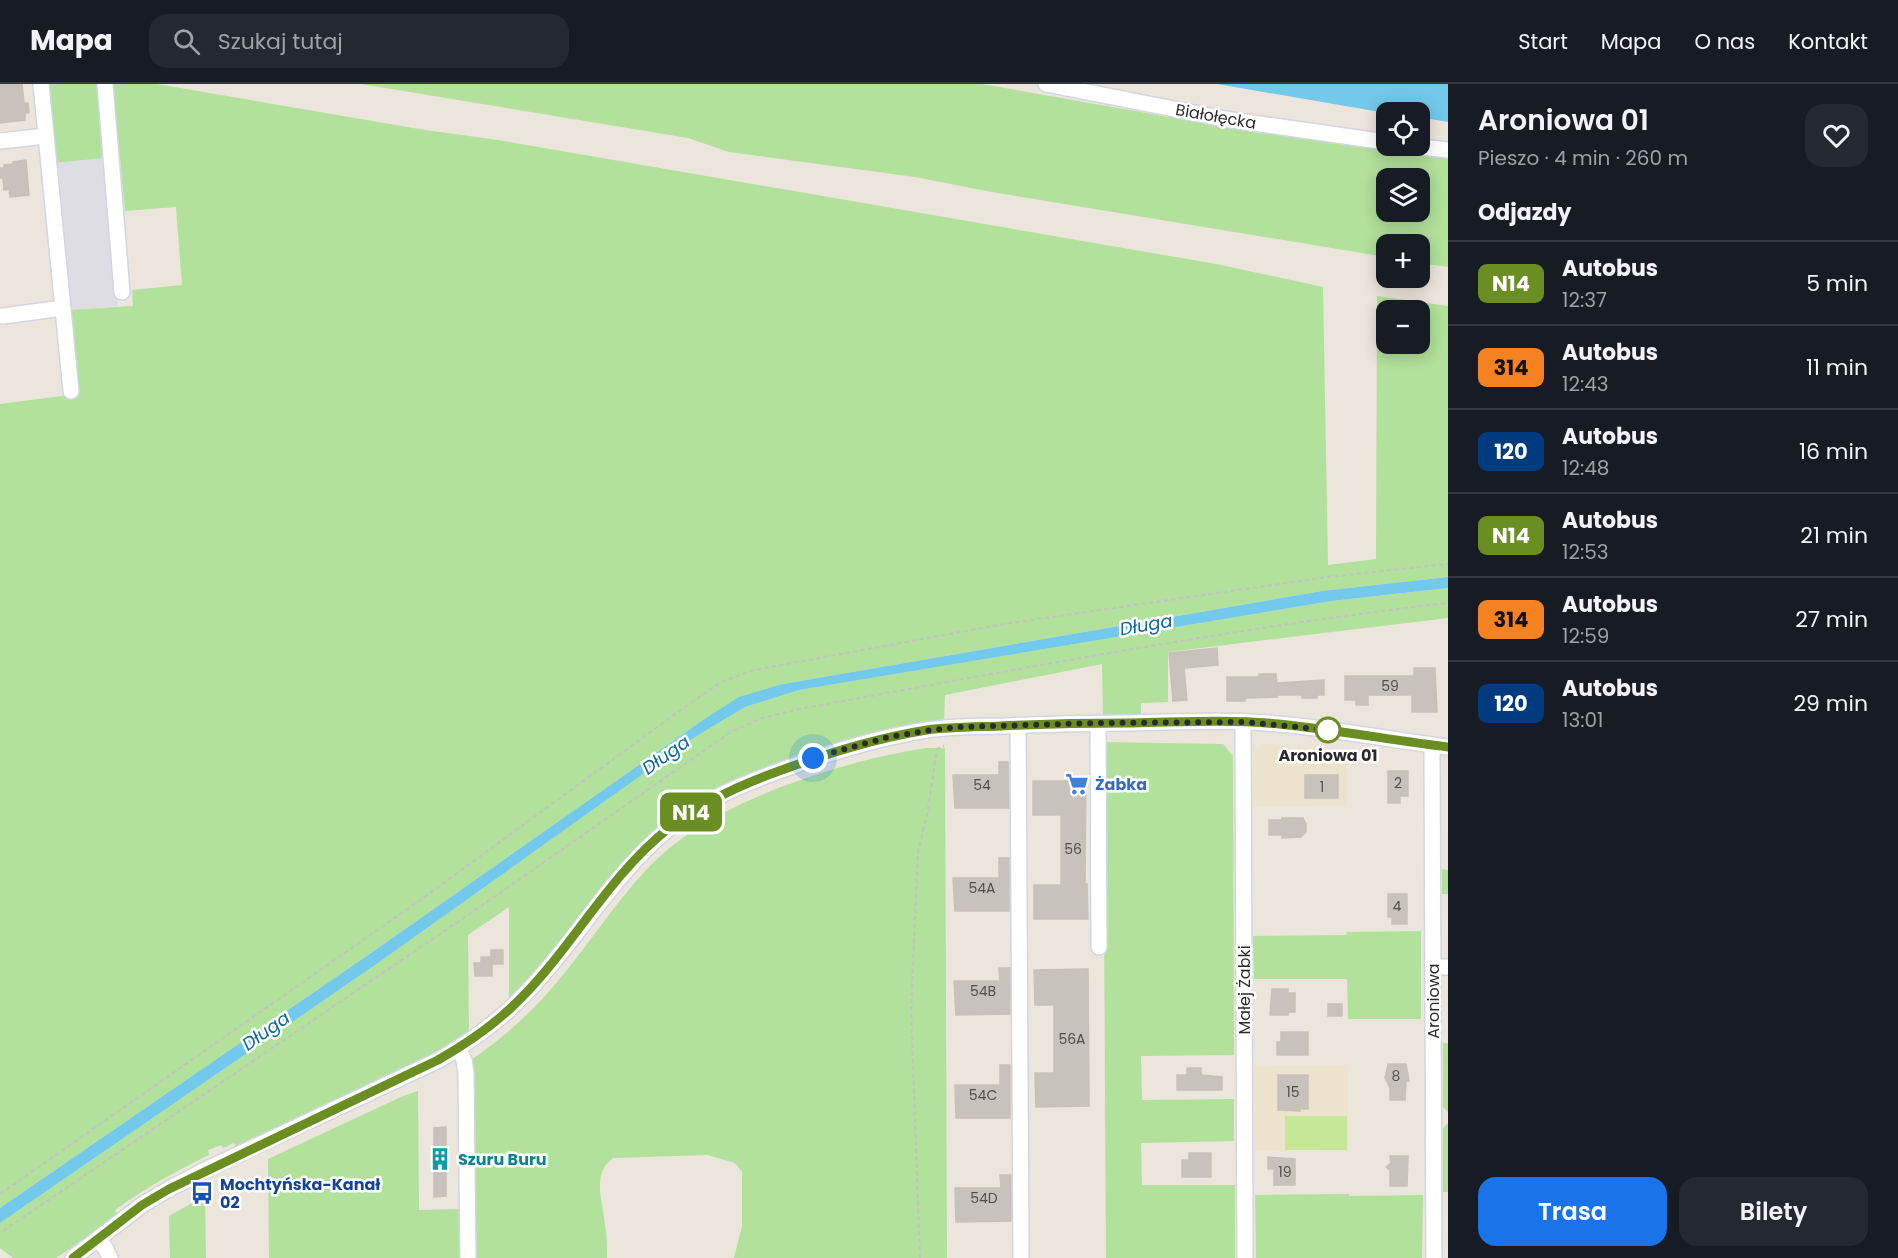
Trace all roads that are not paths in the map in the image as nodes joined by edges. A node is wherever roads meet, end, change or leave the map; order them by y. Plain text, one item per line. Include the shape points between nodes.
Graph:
1 (41, 84) edge
2 (105, 84) edge
3 (1046, 84) edge
4 (46, 136) junction
5 (0, 141) edge
6 (1376, 141) edge
7 (1430, 148) edge
8 (1448, 150) edge
9 (122, 292) dead end
10 (63, 308) junction
11 (3, 316) dead end
12 (72, 391) dead end
13 (1244, 722) junction
14 (1098, 723) junction
15 (1018, 725) junction
16 (1432, 745) junction
17 (1448, 747) edge
18 (1099, 947) dead end
19 (1440, 967) edge
20 (458, 1049) junction
21 (1441, 1117) edge
22 (98, 1239) junction
23 (73, 1258) edge
24 (110, 1258) edge
25 (468, 1258) edge
26 (1021, 1258) edge
27 (1245, 1258) edge
28 (1434, 1258) edge

1 - 4 street
2 - 9 street
3 - 6 street, Białołęcka via 1225,119
4 - 5 street
4 - 10 street
7 - 8 street
10 - 11 street
10 - 12 street
13 - 14 street
13 - 16 street
13 - 27 street, Małej Żabki
14 - 15 street
14 - 18 street
15 - 20 street via 931,730 876,740 813,758 712,799 636,857 544,973 494,1023
15 - 26 street
16 - 17 street
16 - 19 street, Aroniowa
19 - 21 street, Aroniowa
20 - 22 street via 176,1185
20 - 25 street via 465,1073
21 - 28 street, Aroniowa
22 - 23 street
22 - 24 street

